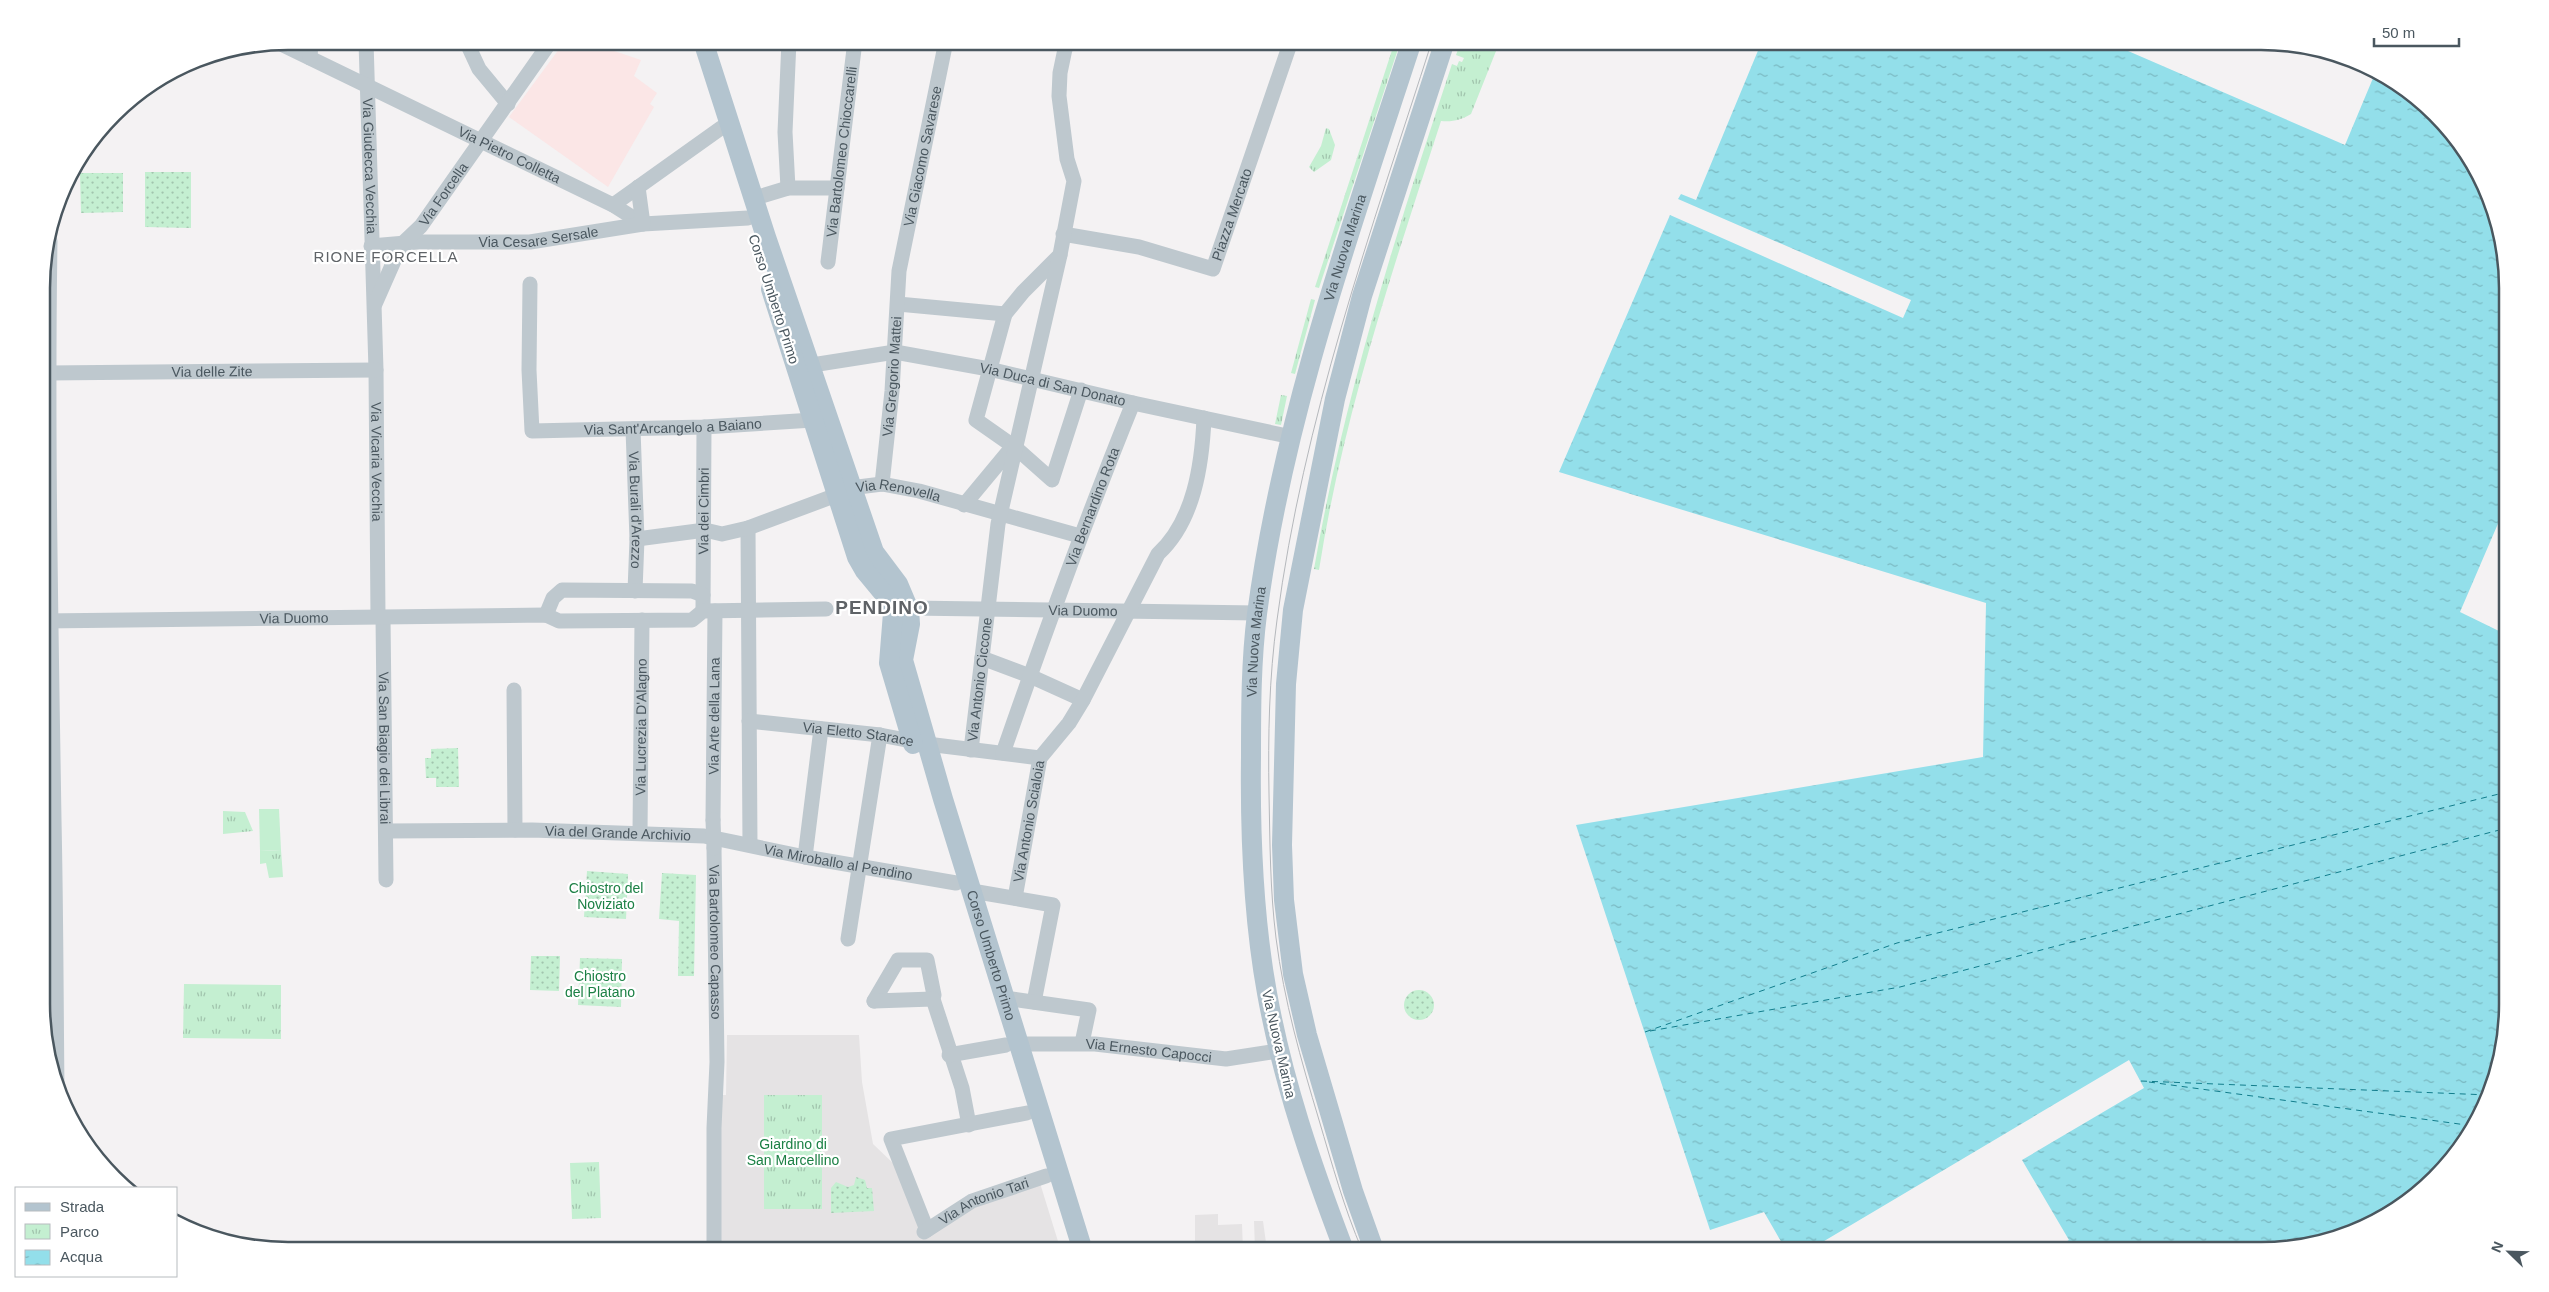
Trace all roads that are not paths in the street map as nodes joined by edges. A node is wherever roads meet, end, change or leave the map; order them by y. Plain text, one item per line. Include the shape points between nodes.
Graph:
1 (293, 50) edge
2 (310, 50) edge
3 (366, 50) edge
4 (470, 50) edge
5 (545, 50) edge
6 (694, 50) edge
7 (706, 50) edge
8 (789, 50) edge
9 (854, 50) edge
10 (944, 50) edge
11 (1065, 50) edge
12 (1288, 50) edge
13 (1409, 50) edge
14 (1442, 50) edge
15 (310, 58) junction
16 (367, 85) junction
17 (508, 104) junction
18 (721, 128) junction
19 (482, 140) junction
20 (638, 187) junction
21 (788, 188) junction
22 (837, 188) junction
23 (755, 198) junction
24 (613, 205) junction
25 (748, 218) junction
26 (643, 224) junction
27 (1063, 234) junction
28 (401, 245) junction
29 (371, 246) junction
30 (1060, 255) junction
31 (828, 262) dead end
32 (899, 271) joint
33 (530, 284) dead end
34 (898, 304) junction
35 (373, 308) junction
36 (1005, 314) junction
37 (895, 352) junction
38 (812, 365) junction
39 (989, 369) junction
40 (376, 370) junction
41 (50, 373) edge
42 (1031, 378) junction
43 (1081, 390) junction
44 (1133, 403) junction
45 (1204, 418) junction
46 (813, 420) junction
47 (704, 427) junction
48 (633, 428) junction
49 (1292, 437) junction
50 (1015, 447) junction
51 (882, 484) junction
52 (844, 492) junction
53 (962, 504) junction
54 (1000, 515) junction
55 (748, 528) junction
56 (705, 530) junction
57 (1080, 536) junction
58 (638, 539) junction
59 (866, 555) junction
60 (635, 591) junction
61 (702, 595) junction
62 (909, 608) junction
63 (826, 609) dead end
64 (988, 609) junction
65 (1052, 610) junction
66 (709, 611) junction
67 (749, 611) junction
68 (1128, 611) junction
69 (1258, 613) junction
70 (546, 615) junction
71 (380, 617) junction
72 (642, 620) junction
73 (50, 621) edge
74 (982, 658) junction
75 (896, 662) junction
76 (1030, 676) junction
77 (514, 690) dead end
78 (1083, 700) junction
79 (749, 721) junction
80 (821, 729) junction
81 (880, 734) junction
82 (920, 742) junction
83 (971, 750) junction
84 (1003, 753) junction
85 (1040, 758) junction
86 (50, 777) edge
87 (713, 820) joint
88 (515, 830) junction
89 (386, 831) junction
90 (640, 833) junction
91 (718, 844) junction
92 (750, 846) junction
93 (805, 857) junction
94 (859, 866) junction
95 (386, 880) dead end
96 (964, 887) junction
97 (1015, 898) junction
98 (848, 939) dead end
99 (1006, 998) junction
100 (933, 999) junction
101 (1034, 1002) junction
102 (1082, 1043) junction
103 (1013, 1045) junction
104 (1278, 1051) junction
105 (949, 1055) junction
106 (57, 1061) edge
107 (1027, 1113) junction
108 (969, 1125) junction
109 (1046, 1176) junction
110 (714, 1242) edge
111 (1066, 1242) edge
112 (1080, 1242) edge
113 (1341, 1242) edge
114 (1371, 1242) edge

1 - 15 street, Via Pietro Colletta
2 - 15 street
3 - 16 street, Via Giudecca Vecchia
4 - 17 street via 482,74
5 - 17 street, Via Forcella
6 - 18 main road, Corso Umberto Primo
7 - 23 main road, Corso Umberto Primo
8 - 21 street via 785,132
9 - 22 street, Via Bartolomeo Chioccarelli
10 - 32 street, Via Giacomo Savarese
11 - 27 street via 1059,96 1067,159 1074,181
12 - 27 street, Piazza Mercato via 1214,269 1138,247
13 - 49 main road, Via Nuova Marina via 1359,204
14 - 114 main road, Via Nuova Marina via 1362,296 1335,399 1293,610 1286,684 1282,845 1284,900 1293,974 1307,1035
15 - 16 street, Via Pietro Colletta
16 - 19 street, Via Pietro Colletta
16 - 29 street, Via Giudecca Vecchia
17 - 19 street, Via Forcella
18 - 20 street
18 - 25 main road, Corso Umberto Primo
19 - 24 street, Via Pietro Colletta
19 - 28 street, Via Forcella via 421,226
20 - 24 street
20 - 26 street
21 - 22 street
21 - 23 street
22 - 31 street, Via Bartolomeo Chioccarelli
23 - 38 main road, Corso Umberto Primo
24 - 26 street, Via Pietro Colletta
25 - 26 street
25 - 46 main road, Corso Umberto Primo
26 - 28 street, Via Cesare Sersale via 530,242 417,242
27 - 30 street
28 - 29 street, Via Cesare Sersale
28 - 35 street
29 - 35 street, Via Giudecca Vecchia
30 - 36 street
30 - 42 street, Via Antonio Ciccone
32 - 34 street, Via Gregorio Mattei
33 - 48 street, Via Sant'Arcangelo a Baiano via 532,431
34 - 36 street
34 - 37 street, Via Gregorio Mattei
35 - 40 street, Via Vicaria Vecchia
36 - 39 street
37 - 38 street, Via Duca di San Donato
37 - 39 street, Via Duca di San Donato
37 - 51 street, Via Gregorio Mattei
38 - 52 main road, Corso Umberto Primo
39 - 42 street, Via Duca di San Donato
39 - 50 street via 976,420
40 - 41 street, Via delle Zite
40 - 71 street, Via Vicaria Vecchia
42 - 43 street, Via Duca di San Donato
42 - 50 street, Via Antonio Ciccone
43 - 44 street, Via Duca di San Donato
43 - 50 street via 1052,480
44 - 45 street, Via Duca di San Donato
44 - 57 street, Via Bernardino Rota
45 - 49 street, Via Duca di San Donato
45 - 68 street, Via Antonio Scialoia via 1197,481 1172,539 1158,554
46 - 47 street, Via Sant'Arcangelo a Baiano
46 - 52 main road, Corso Umberto Primo
47 - 48 street, Via Sant'Arcangelo a Baiano
47 - 56 street, Via dei Cimbri
48 - 58 street, Via Burali d'Arezzo
49 - 69 main road, Via Nuova Marina
50 - 53 street
50 - 54 street, Via Antonio Ciccone
51 - 52 street, Via Renovella
51 - 53 street, Via Renovella
52 - 55 street, Via Renovella
52 - 59 main road, Corso Umberto Primo
53 - 54 street, Via Renovella
54 - 57 street
54 - 64 street, Via Antonio Ciccone
55 - 56 street, Via Renovella via 722,534
55 - 67 street
56 - 58 street, Via Renovella
56 - 61 street, Via dei Cimbri
57 - 65 street, Via Bernardino Rota
58 - 60 street, Via Burali d'Arezzo
59 - 62 main road via 898,584
59 - 75 main road via 864,571 884,594 893,613
60 - 61 street via 692,591
60 - 70 street via 562,590 553,598
61 - 66 street
62 - 64 street, Via Duomo
62 - 75 main road via 910,624
63 - 67 street, Via Duomo
64 - 65 street, Via Duomo
64 - 74 street, Via Antonio Ciccone
65 - 68 street, Via Duomo
65 - 76 street, Via Bernardino Rota
66 - 67 street, Via Duomo
66 - 72 street, Via Duomo via 692,620
66 - 87 street, Via Arte della Lana
67 - 79 street
68 - 69 street, Via Duomo
68 - 78 street, Via Antonio Scialoia
69 - 104 main road, Via Nuova Marina via 1251,688 1251,840 1258,933
70 - 71 street, Via Duomo
70 - 72 street, Via Duomo via 559,621
71 - 73 street, Via Duomo
71 - 89 street, Via San Biagio dei Librai
72 - 90 street, Via Lucrezia D'Alagno
74 - 76 street
74 - 83 street, Via Antonio Ciccone
75 - 82 main road, Corso Umberto Primo
76 - 78 street
76 - 84 street, Via Bernardino Rota
77 - 88 street
78 - 85 street, Via Antonio Scialoia
79 - 80 street, Via Eletto Starace
79 - 92 street
80 - 81 street, Via Eletto Starace
80 - 93 street
81 - 82 street, Via Eletto Starace
81 - 94 street
82 - 83 street, Via Eletto Starace
82 - 96 main road, Corso Umberto Primo
83 - 84 street, Via Eletto Starace
84 - 85 street, Via Eletto Starace
85 - 97 street, Via Antonio Scialoia
86 - 106 street
87 - 91 street, Via Bartolomeo Capasso, bridge
88 - 89 street, Via del Grande Archivio
88 - 90 street, Via del Grande Archivio
89 - 95 street, Via San Biagio dei Librai
90 - 91 street, Via del Grande Archivio via 704,836
91 - 92 street, Via Miroballo al Pendino
91 - 110 street, Via Bartolomeo Capasso
92 - 93 street, Via Miroballo al Pendino
93 - 94 street, Via Miroballo al Pendino
94 - 96 street, Via Miroballo al Pendino
94 - 98 street
96 - 97 street, Via Miroballo al Pendino
96 - 99 main road, Corso Umberto Primo
96 - 103 main road, Corso Umberto Primo
97 - 101 street, Via Miroballo al Pendino via 1053,905
99 - 101 street
99 - 103 main road, Corso Umberto Primo
100 - 100 street via 927,960 898,960 874,1001
100 - 105 street
101 - 102 street via 1089,1010
102 - 103 street, Via Ernesto Capocci
102 - 104 street, Via Ernesto Capocci via 1226,1059
103 - 105 street, Via Ernesto Capocci
103 - 107 main road, Corso Umberto Primo
103 - 112 main road, Corso Umberto Primo
104 - 113 main road, Via Nuova Marina via 1299,1124
105 - 108 street via 962,1088
107 - 108 street
107 - 109 main road, Corso Umberto Primo
108 - 109 street, Via Antonio Tari via 891,1139 926,1231 972,1201
109 - 111 main road, Corso Umberto Primo

